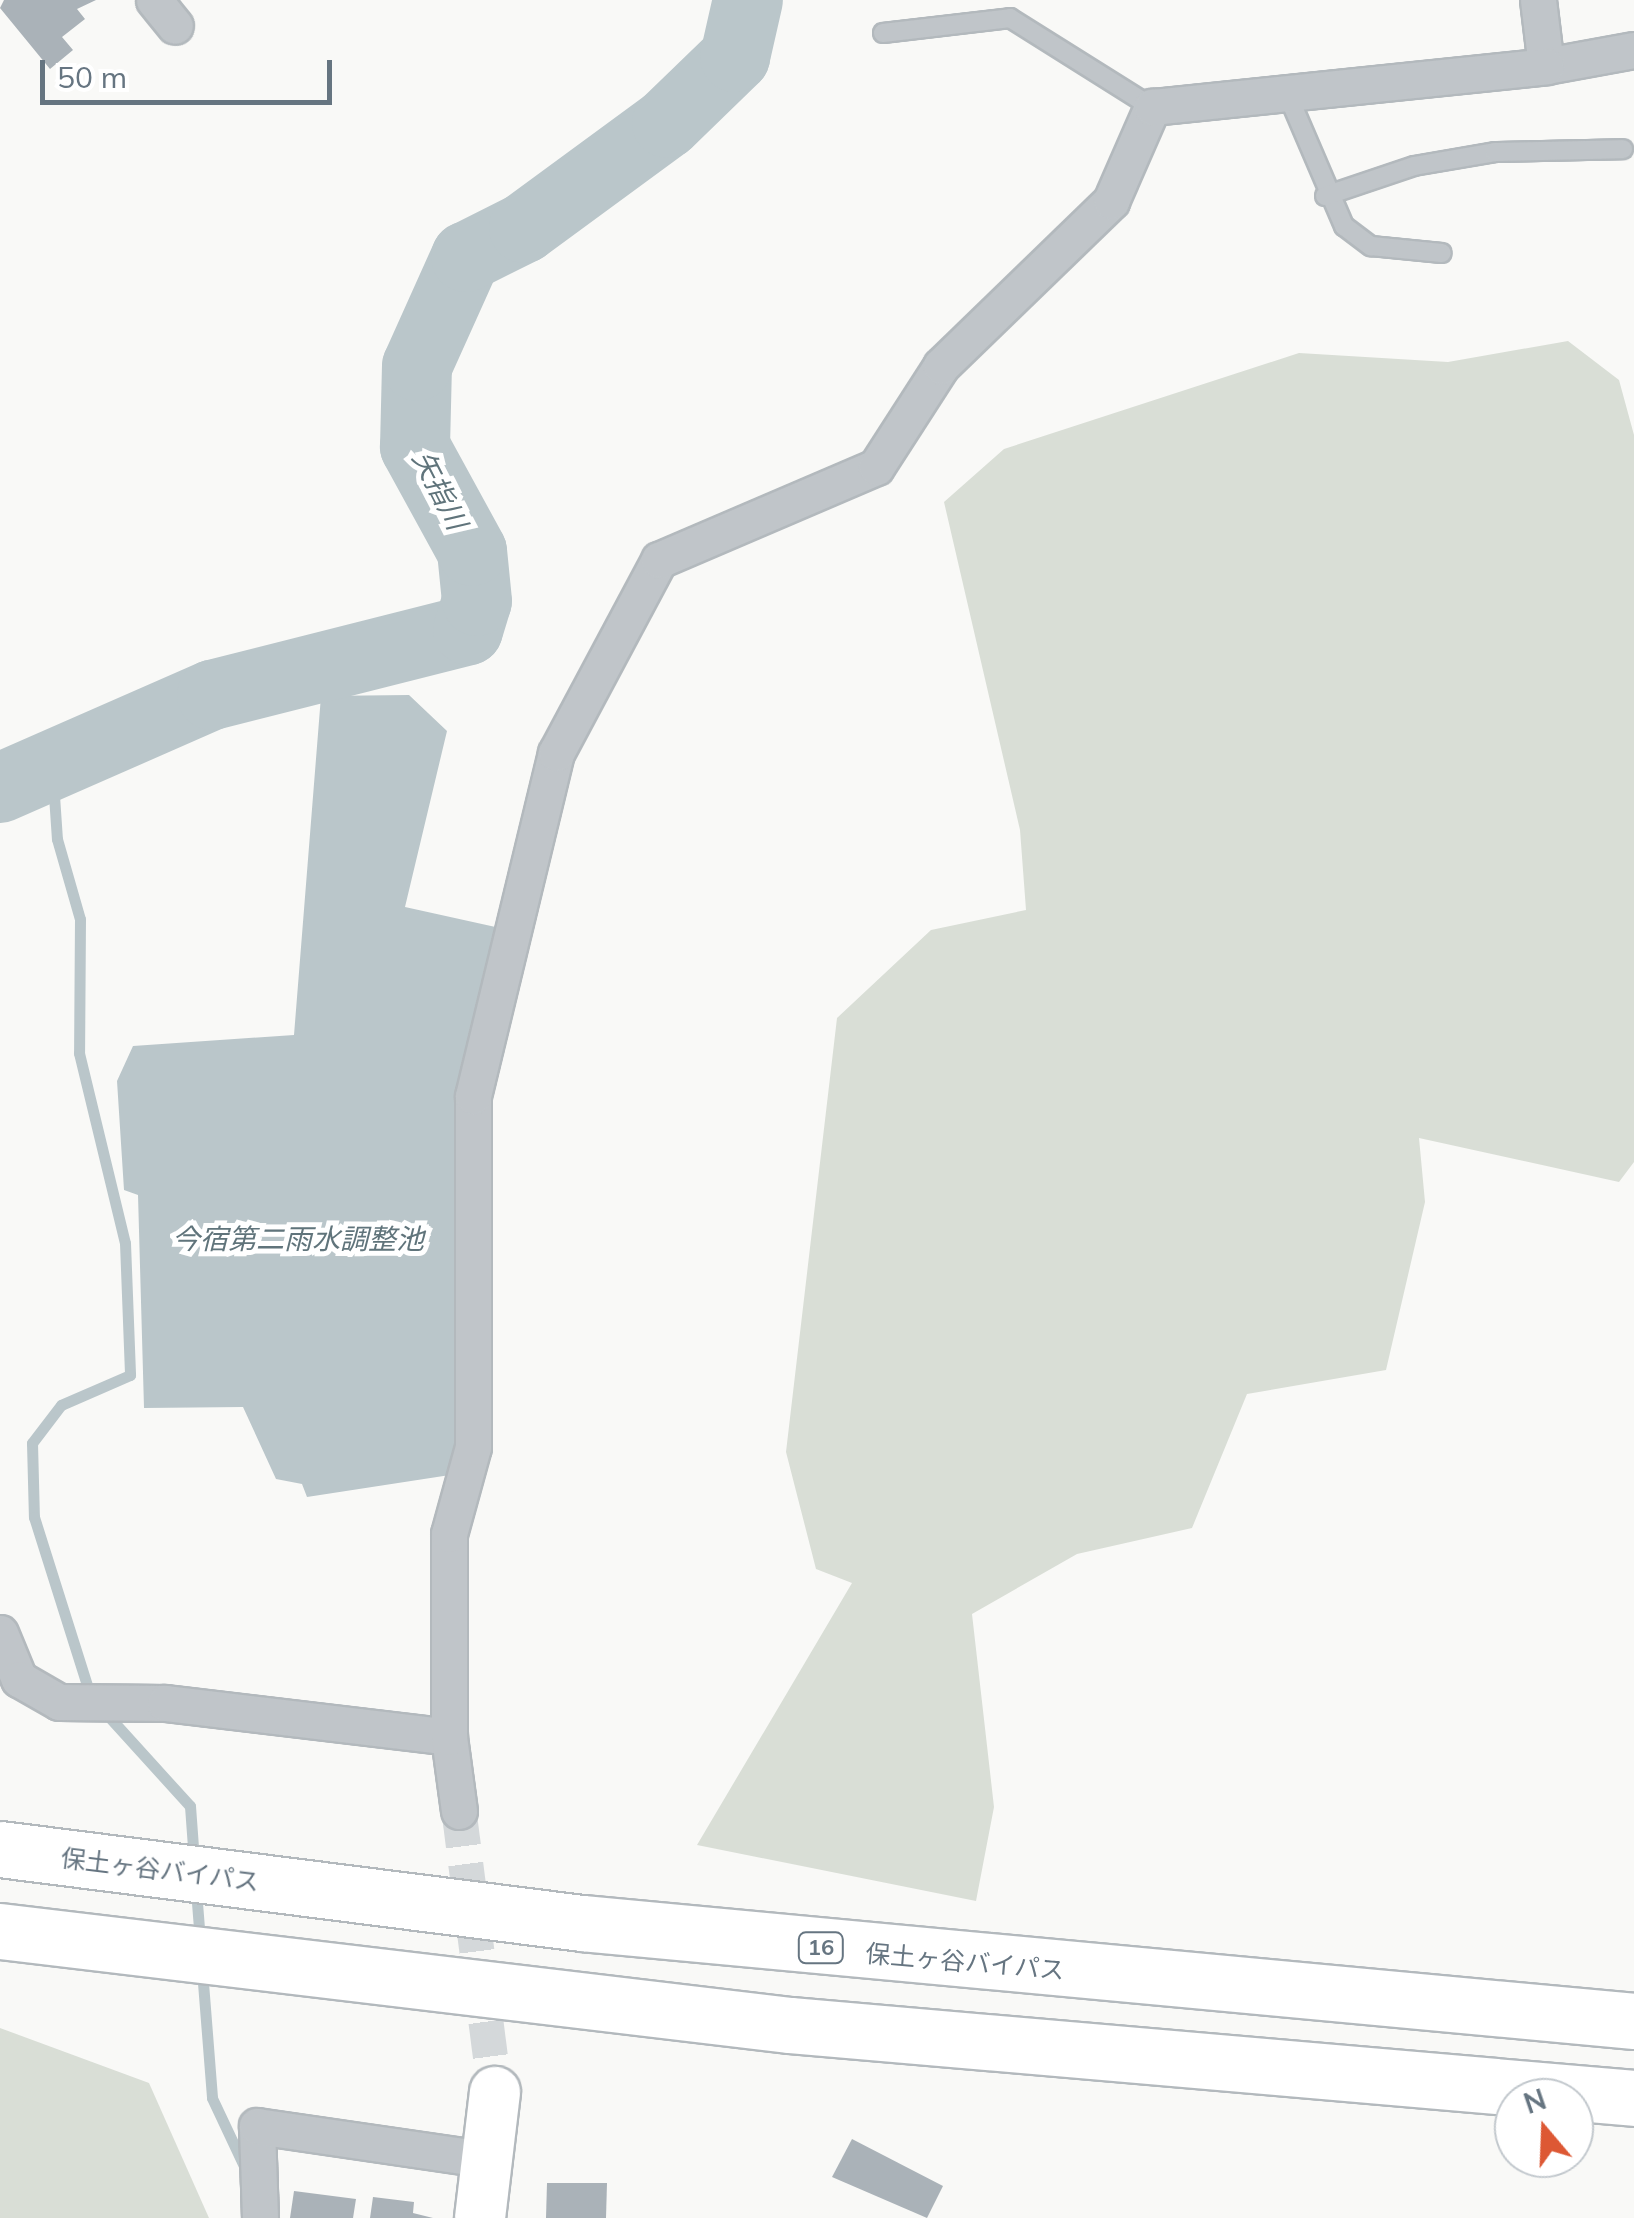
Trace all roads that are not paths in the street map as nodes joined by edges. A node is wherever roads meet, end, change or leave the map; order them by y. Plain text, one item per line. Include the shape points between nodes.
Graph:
1 (1538, 0) edge
2 (883, 32) dead end
3 (1634, 50) edge
4 (1546, 66) junction
5 (1287, 93) junction
6 (1152, 107) junction
7 (1623, 149) dead end
8 (1326, 196) junction
9 (1442, 253) dead end
10 (0, 1633) edge
11 (449, 1737) junction
12 (459, 1811) tunnel mouth
13 (3, 1849) edge
14 (0, 1930) edge
15 (0, 1946) edge
16 (204, 1958) junction
17 (1634, 2021) edge
18 (495, 2092) tunnel mouth
19 (1634, 2098) edge
20 (491, 2160) junction
21 (260, 2218) edge
22 (480, 2218) edge

1 - 4 street
2 - 6 lane via 1010,18
3 - 4 street
4 - 5 street
5 - 6 street
5 - 8 lane
6 - 11 street via 1110,201 941,366 876,467 659,560 570,720 473,1096 474,1447 450,1534
7 - 8 lane via 1479,155
8 - 9 lane via 1371,246
10 - 11 street via 19,1680 59,1702 165,1704
11 - 12 street
13 - 17 highway, 保土ヶ谷バイパス / 16 via 679,1933
14 - 16 highway
15 - 16 highway
16 - 19 highway via 790,2024
18 - 20 street
20 - 21 street via 258,2126
20 - 22 street

